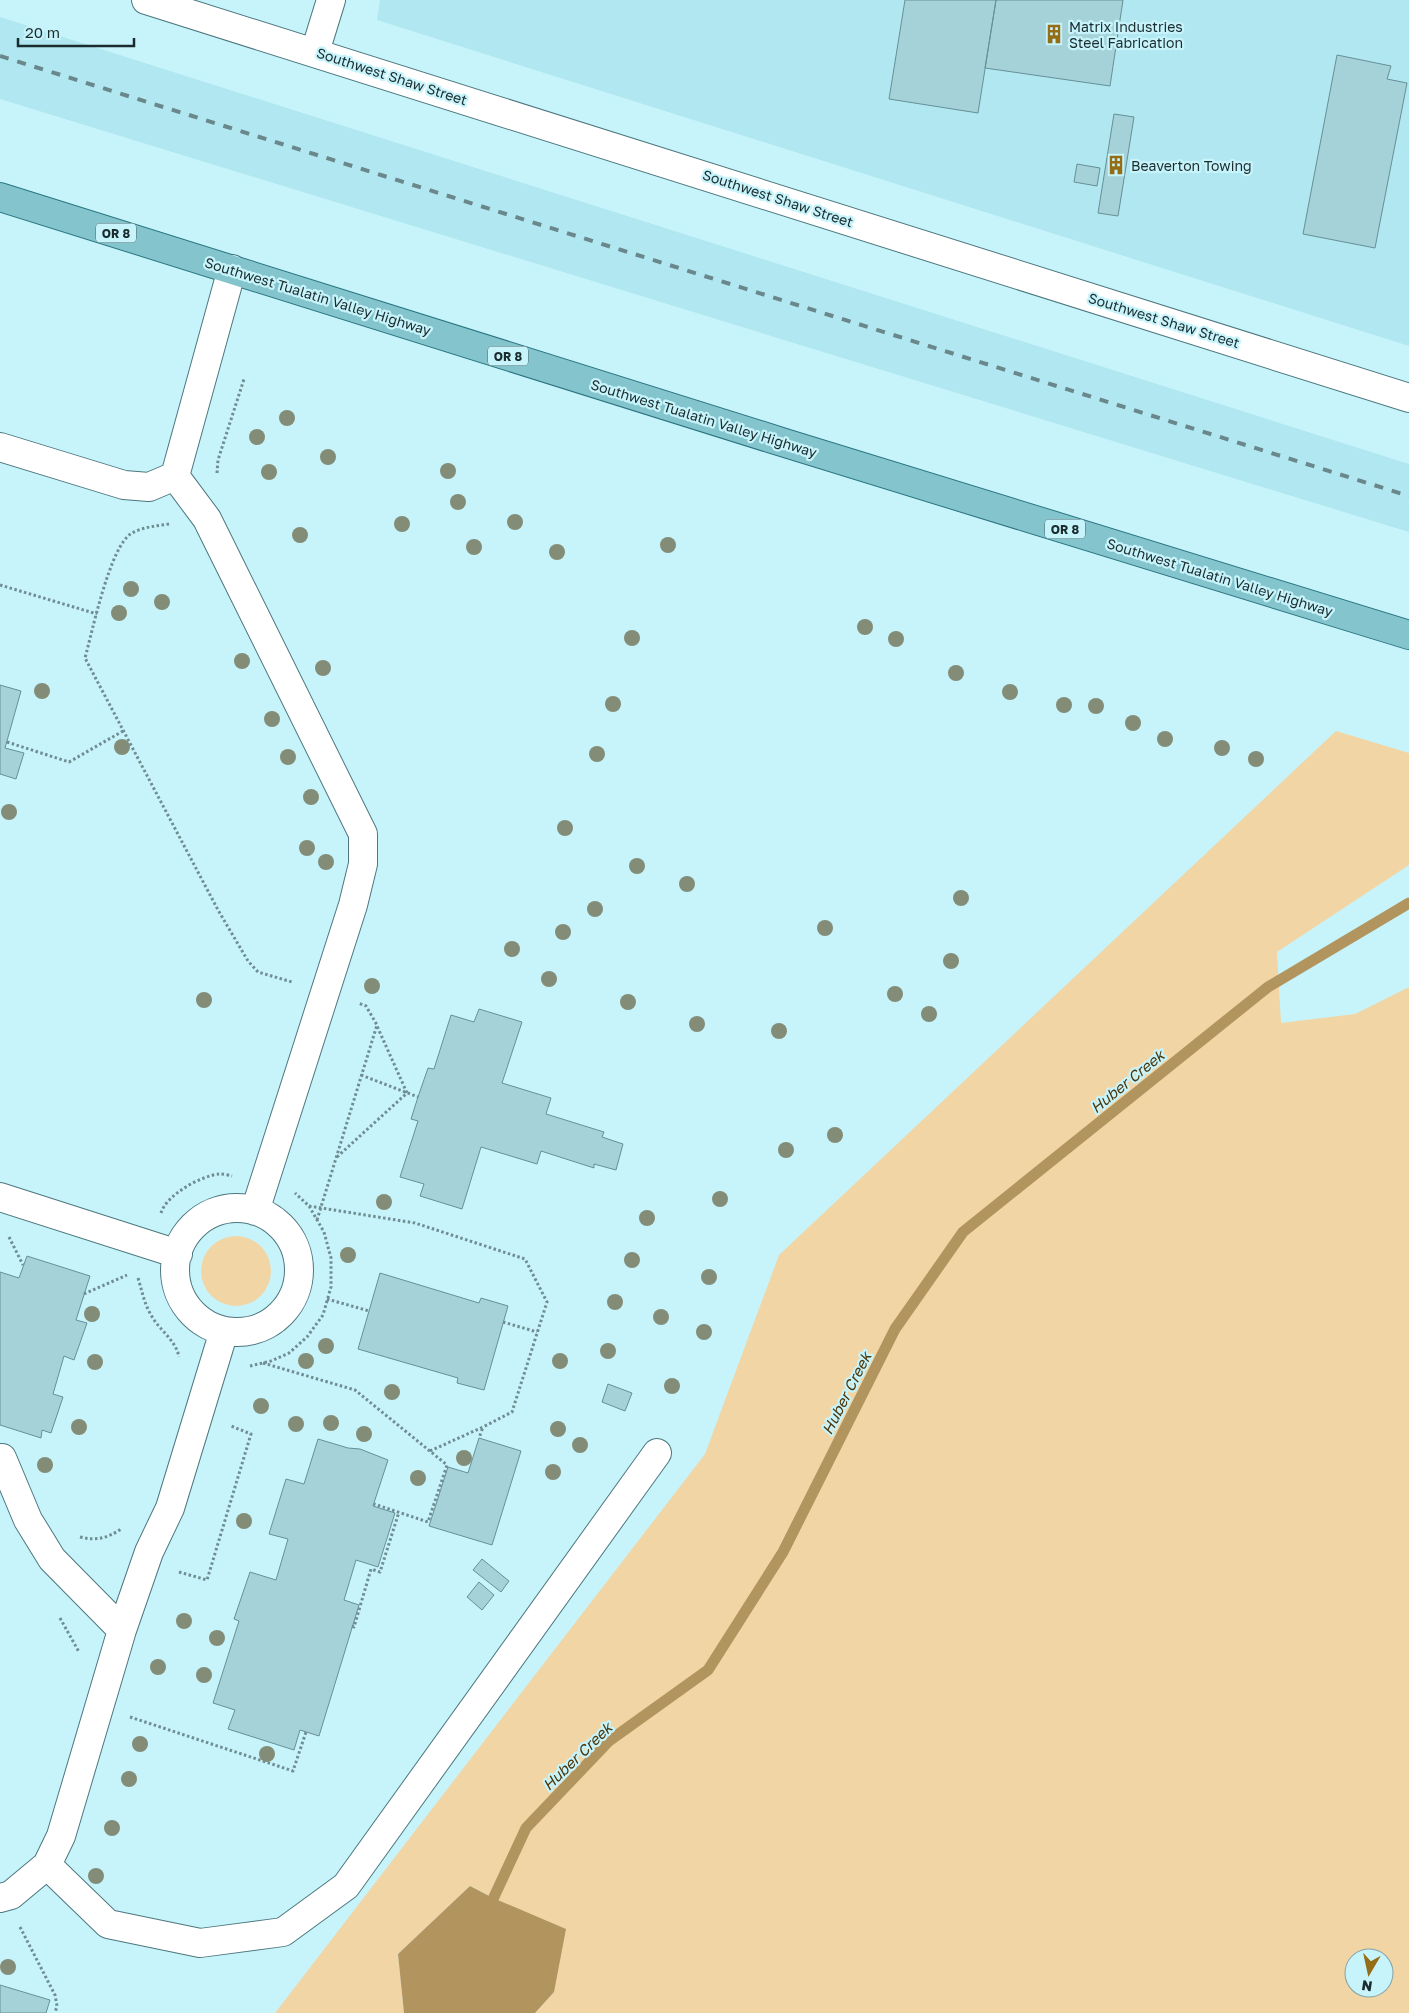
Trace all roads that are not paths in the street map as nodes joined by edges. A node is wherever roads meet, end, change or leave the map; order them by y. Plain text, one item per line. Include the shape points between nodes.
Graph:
1 (146, 0) edge
2 (331, 0) edge
3 (315, 52) junction
4 (0, 197) edge
5 (232, 269) junction
6 (1409, 398) edge
7 (0, 447) edge
8 (175, 476) junction
9 (1409, 635) edge
10 (0, 1197) edge
11 (259, 1199) junction
12 (178, 1254) junction
13 (224, 1331) junction
14 (658, 1453) dead end
15 (2, 1458) dead end
16 (122, 1630) junction
17 (47, 1865) junction
18 (0, 1898) edge

1 - 3 street, Southwest Shaw Street
2 - 3 street
3 - 6 street, Southwest Shaw Street
4 - 5 main road, Southwest Tualatin Valley Highway / OR 8
5 - 8 street
5 - 9 main road, Southwest Tualatin Valley Highway / OR 8
7 - 8 street via 124,485 149,487
8 - 11 street via 207,519 363,834 363,864 352,905
10 - 12 street
11 - 12 street via 207,1216 188,1232
11 - 13 street via 267,1216 278,1224 294,1246 299,1272 297,1286 285,1310 275,1319 251,1330
12 - 13 street via 176,1275 180,1296 198,1318
13 - 16 street via 170,1508 149,1552
14 - 17 street via 346,1886 283,1932 200,1943 108,1924
15 - 16 street via 28,1520 52,1559
16 - 17 street via 61,1836
17 - 18 street via 11,1895

